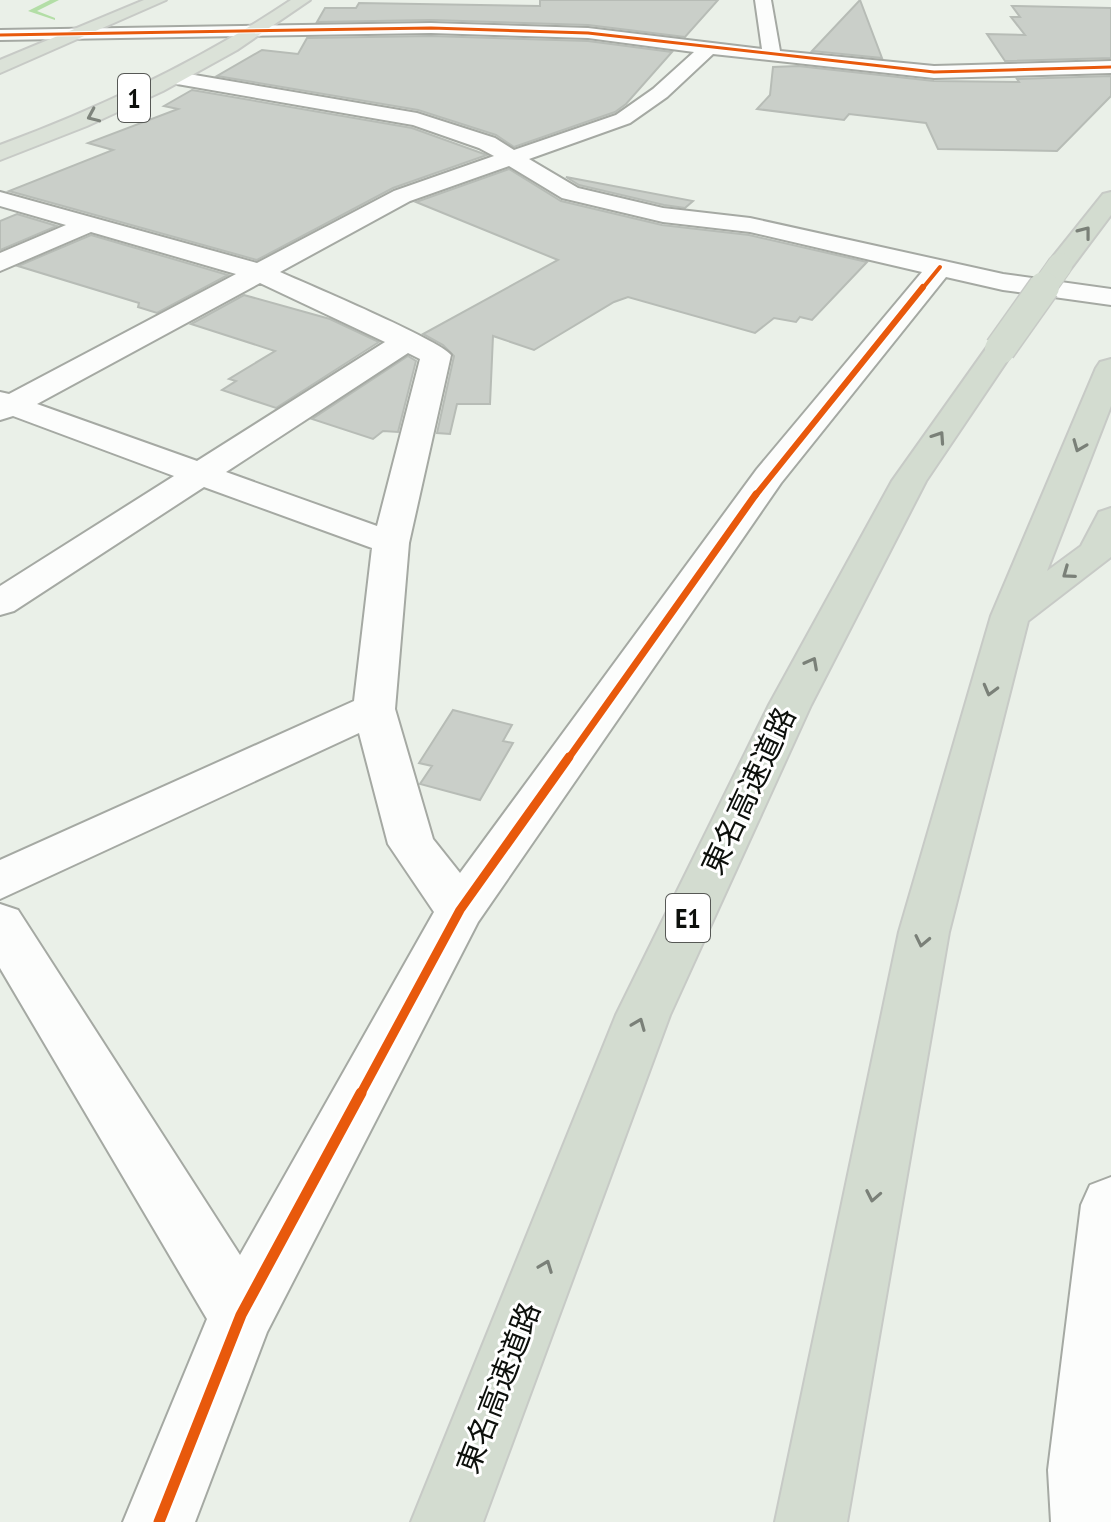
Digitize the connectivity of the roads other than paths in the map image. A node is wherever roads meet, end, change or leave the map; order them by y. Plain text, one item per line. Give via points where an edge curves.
1 (158, 0) edge
2 (302, 0) edge
3 (763, 0) edge
4 (262, 29) junction
5 (81, 32) junction
6 (0, 35) edge
7 (709, 48) junction
8 (772, 56) junction
9 (0, 67) edge
10 (1111, 67) edge
11 (177, 78) junction
12 (0, 153) edge
13 (512, 160) junction
14 (0, 199) edge
15 (1111, 199) edge
16 (89, 224) junction
17 (0, 263) edge
18 (940, 267) junction
19 (259, 272) junction
20 (1111, 297) edge
21 (408, 340) junction
22 (1110, 371) edge
23 (4, 406) edge
24 (198, 475) junction
25 (1111, 519) edge
26 (391, 543) junction
27 (0, 603) edge
28 (1010, 616) junction
29 (374, 709) junction
30 (0, 881) edge
31 (460, 910) junction
32 (0, 924) edge
33 (1111, 1205) edge
34 (241, 1315) junction
35 (159, 1522) edge
36 (447, 1522) edge
37 (811, 1522) edge
38 (1087, 1522) edge

1 - 5 highway
2 - 4 highway, 1
3 - 8 street
4 - 5 street
4 - 7 street via 588,33
4 - 11 highway, 1
5 - 6 street
5 - 9 highway
7 - 8 street
7 - 13 street via 623,119
8 - 10 street via 934,72
11 -> 12 highway, 1
11 - 13 street via 417,119 487,143
13 - 18 street via 570,193
13 - 19 street via 402,196
14 - 16 street
36 -> 15 highway, 東名高速道路 / E1, bridge via 649,1000 790,705 909,481
16 - 17 street
16 - 19 street
18 - 20 street
18 - 31 street via 769,476
19 - 21 street
19 - 23 street
21 - 24 street
21 - 26 street via 436,355
22 -> 28 highway
23 - 24 street
24 - 26 street
24 - 27 street
25 -> 28 highway via 1096,552
26 - 29 street
28 -> 37 highway via 924,932
29 - 30 street
29 - 31 street via 411,844
31 - 34 street
32 - 34 street
33 - 38 street via 1083,1470
34 - 35 street

